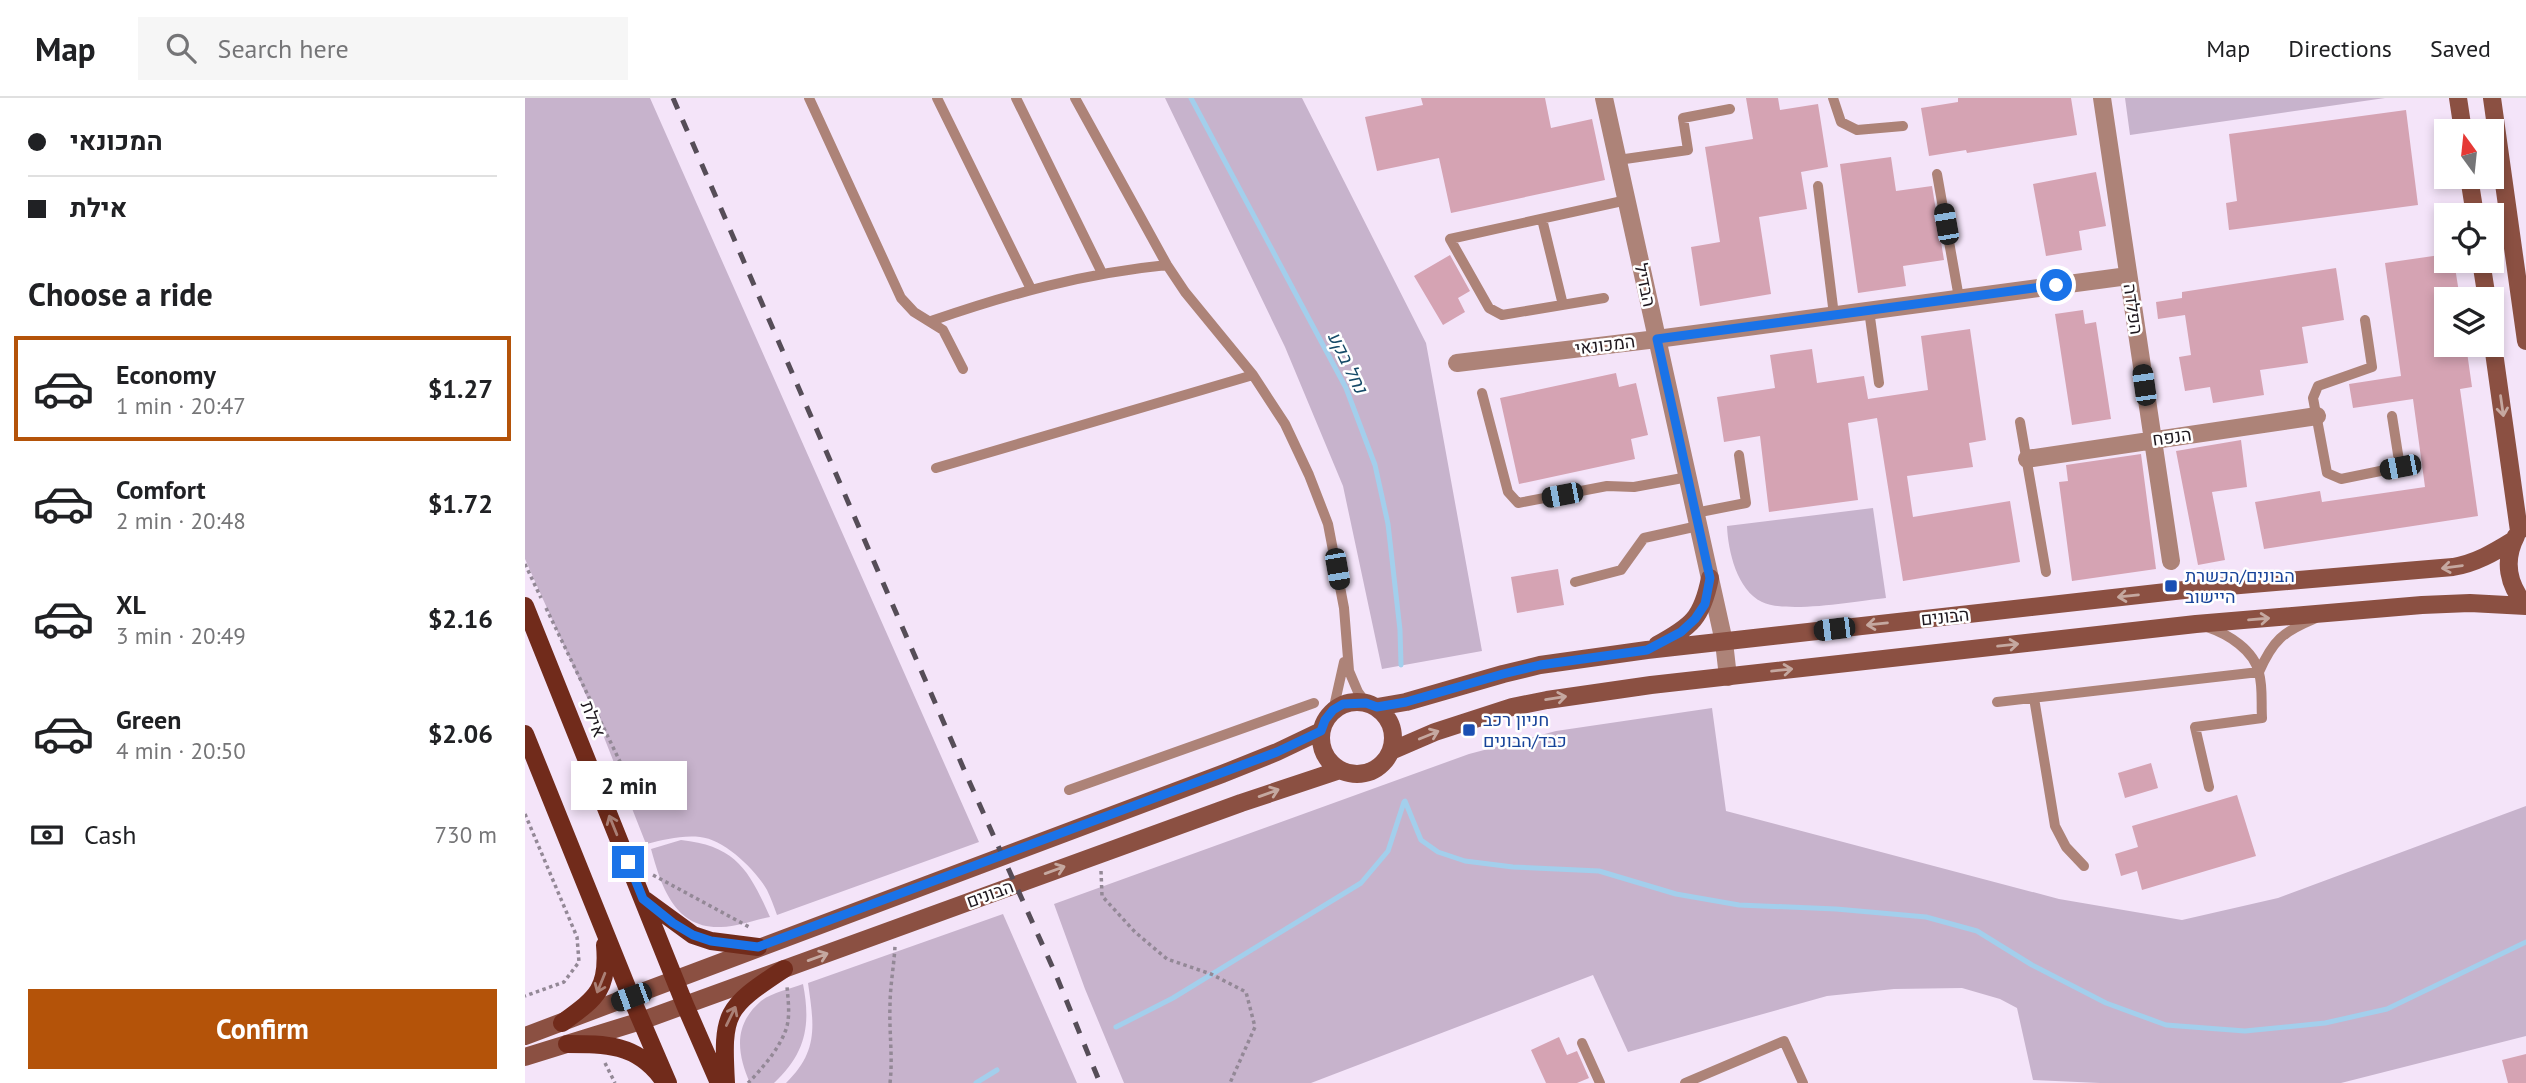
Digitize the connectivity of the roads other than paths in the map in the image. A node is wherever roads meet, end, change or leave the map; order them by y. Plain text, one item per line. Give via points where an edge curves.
1 (809, 98) edge
2 (937, 98) edge
3 (1016, 98) edge
4 (1075, 98) edge
5 (1604, 98) edge
6 (1833, 98) edge
7 (2102, 98) edge
8 (2458, 98) edge
9 (2492, 98) edge
10 (1730, 109) dead end
11 (2461, 119) edge
12 (1903, 126) dead end
13 (1618, 160) junction
14 (1937, 174) dead end
15 (1818, 186) dead end
16 (1627, 200) junction
17 (1542, 219) junction
18 (1167, 265) junction
19 (1102, 273) junction
20 (2128, 276) junction
21 (1031, 289) junction
22 (1604, 298) dead end
23 (1959, 298) junction
24 (1563, 305) junction
25 (1869, 310) junction
26 (1834, 315) junction
27 (2365, 320) dead end
28 (931, 321) junction
29 (1657, 339) junction
30 (2526, 341) edge
31 (2495, 357) edge
32 (1457, 363) dead end
33 (963, 369) dead end
34 (1254, 374) junction
35 (1879, 383) dead end
36 (1482, 393) dead end
37 (2316, 416) junction
38 (2392, 416) dead end
39 (2020, 422) dead end
40 (2153, 440) junction
41 (1739, 455) dead end
42 (2027, 459) junction
43 (936, 468) dead end
44 (1688, 477) junction
45 (1697, 519) junction
46 (2519, 531) edge
47 (2171, 561) dead end
48 (2046, 572) dead end
49 (1710, 578) junction
50 (1575, 582) dead end
51 (525, 606) edge
52 (2526, 606) edge
53 (2329, 613) junction
54 (2196, 624) junction
55 (1724, 642) junction
56 (1346, 648) junction
57 (1647, 650) junction
58 (2259, 671) junction
59 (1728, 677) junction
60 (2034, 698) junction
61 (1997, 702) dead end
62 (1314, 703) dead end
63 (1371, 705) junction
64 (1333, 710) junction
65 (1321, 731) junction
66 (525, 734) edge
67 (1391, 751) junction
68 (1340, 770) junction
69 (2209, 787) dead end
70 (1069, 790) dead end
71 (2084, 866) dead end
72 (643, 899) junction
73 (603, 928) junction
74 (766, 944) junction
75 (784, 969) junction
76 (675, 979) junction
77 (631, 997) junction
78 (685, 1005) junction
79 (642, 1021) junction
80 (562, 1023) junction
81 (525, 1036) edge
82 (1582, 1043) dead end
83 (567, 1044) junction
84 (525, 1057) edge
85 (667, 1083) edge
86 (719, 1083) edge
87 (726, 1083) edge
88 (1599, 1083) edge
89 (1685, 1083) edge
90 (1803, 1083) edge

1 - 28 lane via 901,298
2 - 21 lane
3 - 19 lane
4 - 18 lane
5 - 13 street, הבדיל
6 - 12 lane via 1840,122 1857,130
7 - 20 street, הפלדה
8 - 11 street
9 - 30 street
10 - 13 lane via 1683,118 1688,150
13 - 16 street, הבדיל
14 - 23 lane
15 - 26 lane
16 - 17 lane
16 - 29 street, הבדיל
17 - 24 lane
17 - 24 lane via 1450,239 1489,308 1502,315
18 - 19 lane
18 - 34 lane
19 - 21 lane
20 - 23 street, המכונאי
20 - 40 street, הפלדה
21 - 28 lane
22 - 24 lane
23 - 25 street, המכונאי
25 - 26 street, המכונאי
25 - 35 lane
26 - 29 street, המכונאי
27 - 37 lane via 2372,367 2318,386 2313,398
28 - 33 lane via 946,335
29 - 32 street, המכונאי
29 - 44 street, הבדיל
31 -> 46 street
34 - 43 lane
34 - 56 lane via 1285,424 1328,524 1344,608
36 - 44 lane via 1508,492 1518,503
37 - 38 lane via 2327,473 2341,479 2400,467
37 - 40 street, הנפח
39 - 42 lane
40 - 42 street, הנפח
40 - 47 street, הפלדה
41 - 45 lane via 1746,503
42 - 48 lane
44 - 45 street, הבדיל
45 - 49 street, הבדיל
45 - 50 lane via 1644,538 1621,570
46 - 52 street via 2509,554 2509,575
46 -> 55 street, הבונים via 2488,556 2453,568 2193,589
49 - 55 street, הבדיל
49 - 57 street via 1705,604 1695,619
72 -> 51 main road, אילת
52 - 53 street, הבונים via 2470,603
54 -> 53 street, הבונים
53 - 58 lane via 2283,634 2269,648
54 - 58 lane via 2233,639 2249,652
59 -> 54 street, הבונים
55 - 57 street, הבונים
55 - 59 street, הבדיל
56 - 63 lane via 1352,681
56 - 64 lane
57 - 63 street, הבונים via 1540,665 1406,702
58 - 60 lane
58 - 69 lane via 2262,718 2195,727
67 -> 59 street, הבונים via 1467,721 1547,700
60 - 61 lane
60 - 71 lane via 2055,826
62 - 70 lane
63 - 64 street via 1343,704
63 - 67 street via 1391,726
64 - 65 street
65 - 68 street via 1324,754
65 - 74 street, הבונים via 1222,774
66 - 73 main road
67 - 68 street via 1385,761 1364,774
75 -> 68 street, הבונים
72 - 74 main road via 693,935 711,941
72 - 76 main road, אילת
73 - 77 main road
73 -> 80 main road via 607,966 601,990
74 - 76 street, הבונים
75 - 78 street, הבונים
87 -> 75 main road via 725,1036 733,1009 745,995
76 - 77 street, הבונים
76 - 78 main road, אילת
77 - 79 main road
77 - 80 street, הבונים
78 - 79 street, הבונים
78 - 86 main road, אילת
79 - 83 street, הבונים
79 - 85 main road
80 - 81 street, הבונים
82 - 88 lane
83 - 84 street, הבונים
83 - 85 main road via 606,1044 629,1050 652,1064
89 - 90 lane via 1784,1041

